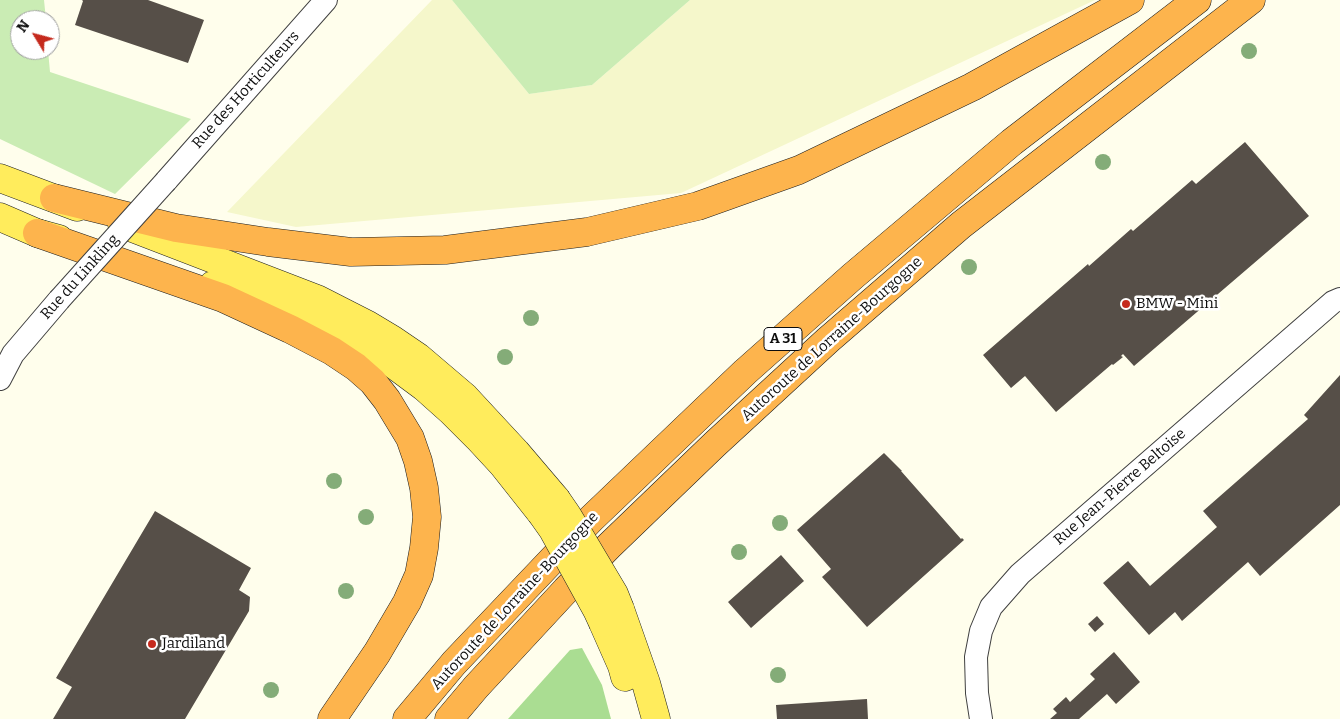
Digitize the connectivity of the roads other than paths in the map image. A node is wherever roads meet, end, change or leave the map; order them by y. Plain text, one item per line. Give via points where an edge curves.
1 (326, 0) edge
2 (1130, 0) edge
3 (1197, 0) edge
4 (1251, 0) edge
5 (0, 178) edge
6 (166, 181) joint
7 (54, 198) junction
8 (0, 217) edge
9 (37, 232) junction
10 (1340, 299) edge
11 (0, 379) edge
12 (548, 506) junction
13 (611, 616) junction
14 (332, 719) edge
15 (407, 719) edge
16 (449, 719) edge
17 (637, 719) edge
18 (656, 719) edge
19 (981, 719) edge

1 - 6 street, Rue des Horticulteurs
2 - 7 highway via 972,87 799,170 698,206 587,232 445,250 352,252 176,228
3 - 15 highway, Autoroute de Lorraine-Bourgogne / A 31 via 1012,142 745,372 584,526 454,663
4 - 16 highway, Autoroute de Lorraine-Bourgogne / A 31 via 961,225 821,346 608,547
5 - 7 main road
6 - 11 street, Rue du Linkling, bridge via 13,354
7 - 12 main road via 317,299 368,325 418,357 464,397 516,452
8 - 9 main road
9 - 12 main road via 266,300 314,319 362,344 424,387
9 - 14 highway via 223,298 290,329 356,367 387,400 410,438 418,461 427,517 424,548 419,575 407,602
10 - 19 street, Rue Jean-Pierre Beltoise via 1020,574 991,608 980,631 976,657
12 - 13 main road, bridge via 553,530 597,610
13 - 17 main road
13 - 18 main road via 646,683

